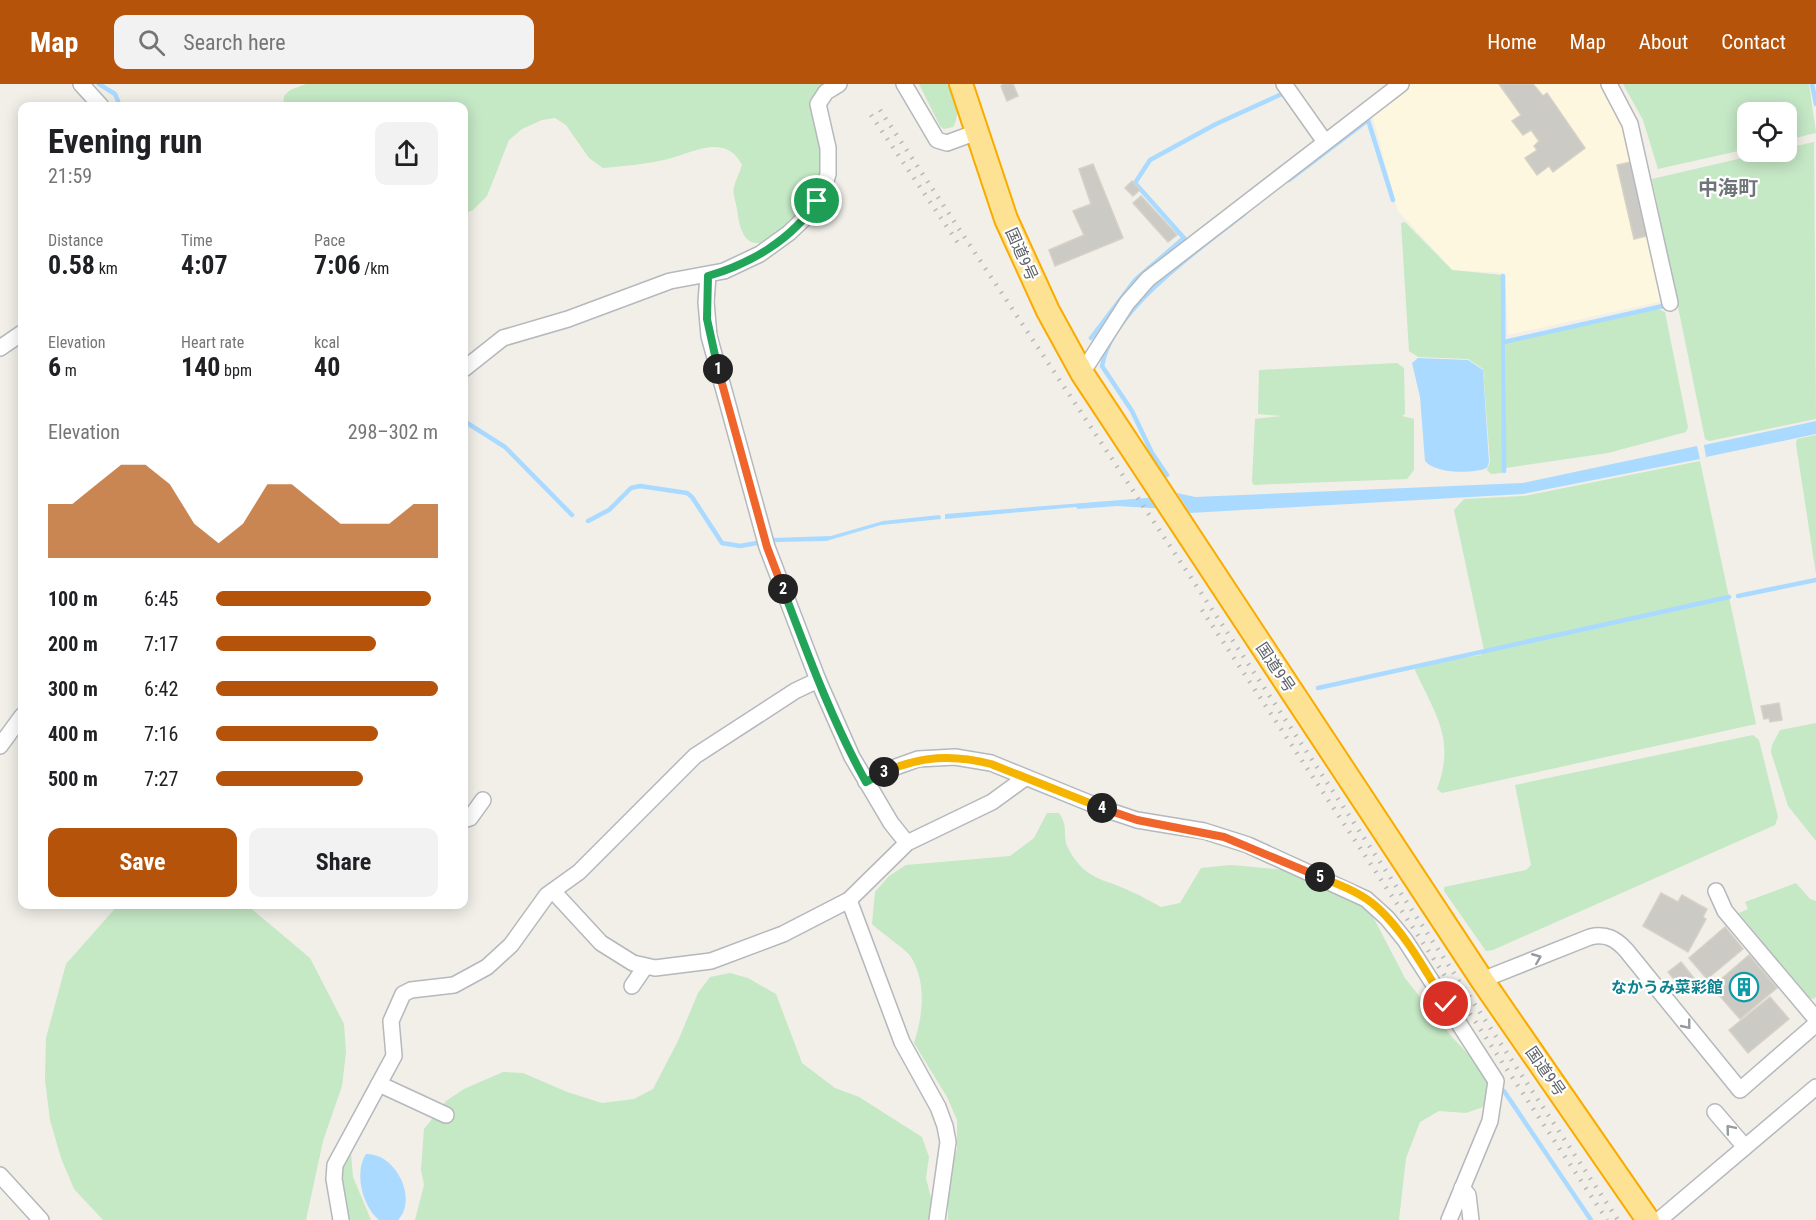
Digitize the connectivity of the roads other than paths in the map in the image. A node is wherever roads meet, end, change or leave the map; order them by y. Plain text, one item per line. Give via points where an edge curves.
1 (81, 84) edge
2 (839, 84) edge
3 (904, 84) edge
4 (961, 84) edge
5 (1284, 84) edge
6 (1401, 84) edge
7 (1609, 84) edge
8 (97, 102) edge
9 (977, 132) junction
10 (1325, 142) junction
11 (708, 276) junction
12 (1670, 303) dead end
13 (18, 336) edge
14 (0, 348) edge
15 (468, 366) edge
16 (1082, 373) junction
17 (818, 680) junction
18 (18, 721) edge
19 (0, 746) edge
20 (1025, 778) junction
21 (866, 782) junction
22 (483, 800) dead end
23 (468, 819) edge
24 (907, 843) junction
25 (553, 891) junction
26 (1716, 891) dead end
27 (849, 900) junction
28 (645, 967) junction
29 (1482, 980) junction
30 (632, 986) dead end
31 (1815, 1016) edge
32 (379, 1084) junction
33 (1816, 1087) edge
34 (1715, 1112) dead end
35 (446, 1115) dead end
36 (1745, 1147) junction
37 (0, 1175) edge
38 (1462, 1188) junction
39 (40, 1220) edge
40 (340, 1220) edge
41 (937, 1220) edge
42 (1449, 1220) edge
43 (1472, 1220) edge
44 (1648, 1220) edge
45 (1659, 1220) edge

1 - 8 street
2 - 11 street via 826,92 818,104 830,160 824,188 808,214 760,254
3 - 9 street via 937,140 947,143
4 - 9 highway, 国道9号
5 - 10 street
6 - 10 street
7 - 12 street via 1630,124
9 - 16 highway, 国道9号 via 1005,219
10 - 16 street via 1148,279 1127,303
11 - 15 street via 670,281 568,319 503,338
11 - 17 street via 709,336 767,547
13 - 14 street
16 - 29 highway, 国道9号
17 - 21 street
17 - 25 street via 703,749 620,827 579,872
18 - 19 street
20 - 21 street via 991,764 937,757 901,765
20 - 24 street via 992,802
20 - 38 street via 1137,820 1204,831 1240,842 1354,892 1378,908 1405,940 1496,1081 1490,1121
21 - 24 street
22 - 23 street
24 - 27 street
25 - 28 street via 601,943 620,957
25 - 32 street via 511,945 486,967 454,985 403,994 391,1022 394,1056
26 - 31 street via 1725,911
27 - 28 street via 730,956 690,965
27 - 41 street via 902,1042 939,1107 945,1126 948,1142
28 - 30 street
29 -> 31 street via 1590,937 1613,938 1740,1090
29 - 44 highway, 国道9号
32 - 35 street
32 - 40 street via 335,1165
33 - 36 street
36 -> 34 street
36 - 45 street
37 - 39 street
38 - 42 street
38 - 43 street via 1468,1195

